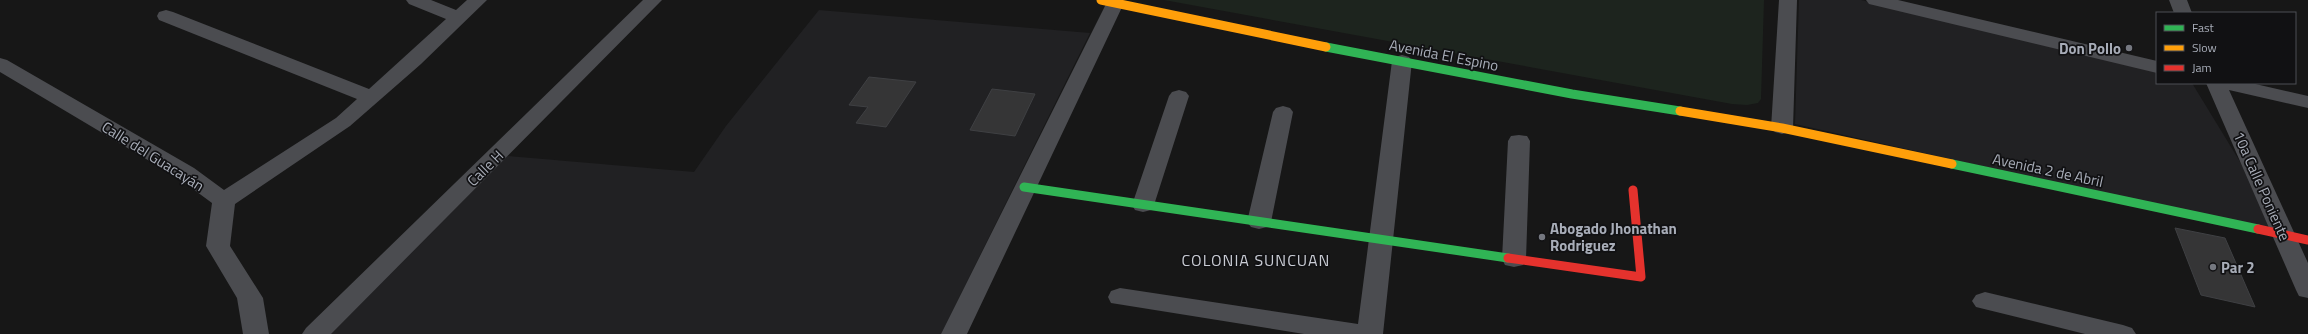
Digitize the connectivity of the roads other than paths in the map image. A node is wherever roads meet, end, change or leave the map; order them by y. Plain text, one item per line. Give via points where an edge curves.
1 (415, 0) edge
2 (478, 0) edge
3 (653, 0) edge
4 (1788, 0) edge
5 (1875, 0) edge
6 (2178, 0) edge
7 (1108, 1) edge
8 (2183, 12) edge
9 (166, 16) dead end
10 (459, 18) junction
11 (1402, 61) junction
12 (0, 64) edge
13 (2156, 67) edge
14 (2216, 84) edge
15 (2229, 84) edge
16 (1179, 96) dead end
17 (371, 97) junction
18 (2308, 102) edge
19 (1283, 112) dead end
20 (1782, 128) junction
21 (1519, 141) dead end
22 (1024, 187) junction
23 (1633, 190) dead end
24 (224, 201) junction
25 (1143, 205) junction
26 (1259, 222) junction
27 (2284, 234) junction
28 (1381, 240) junction
29 (2308, 240) edge
30 (1514, 260) junction
31 (2308, 290) edge
32 (1120, 298) dead end
33 (1985, 301) dead end
34 (256, 334) edge
35 (315, 334) edge
36 (954, 334) edge
37 (1364, 334) edge
38 (1370, 334) edge
39 (2123, 334) edge

1 - 10 street
2 - 10 street
3 - 35 street, Calle H
4 - 20 street
5 - 13 street
6 - 8 street
7 - 11 street, Avenida El Espino via 1224,27
7 - 22 street
9 - 17 street
10 - 17 street
11 - 20 street, Avenida El Espino via 1572,94
11 - 28 street
12 - 24 street, Calle del Guacayán via 186,173
14 - 27 street, 10a Calle Poniente
15 - 18 street
16 - 25 street
17 - 24 street via 343,122
19 - 26 street
20 - 27 street, Avenida 2 de Abril
21 - 30 street
22 - 25 street
22 - 36 street
23 - 30 street via 1641,277
24 - 34 street via 218,246 250,298
25 - 26 street
26 - 28 street
27 - 29 street, Avenida 2 de Abril
27 - 31 street, 10a Calle Poniente
28 - 30 street
28 - 38 street
32 - 37 street
33 - 39 street

